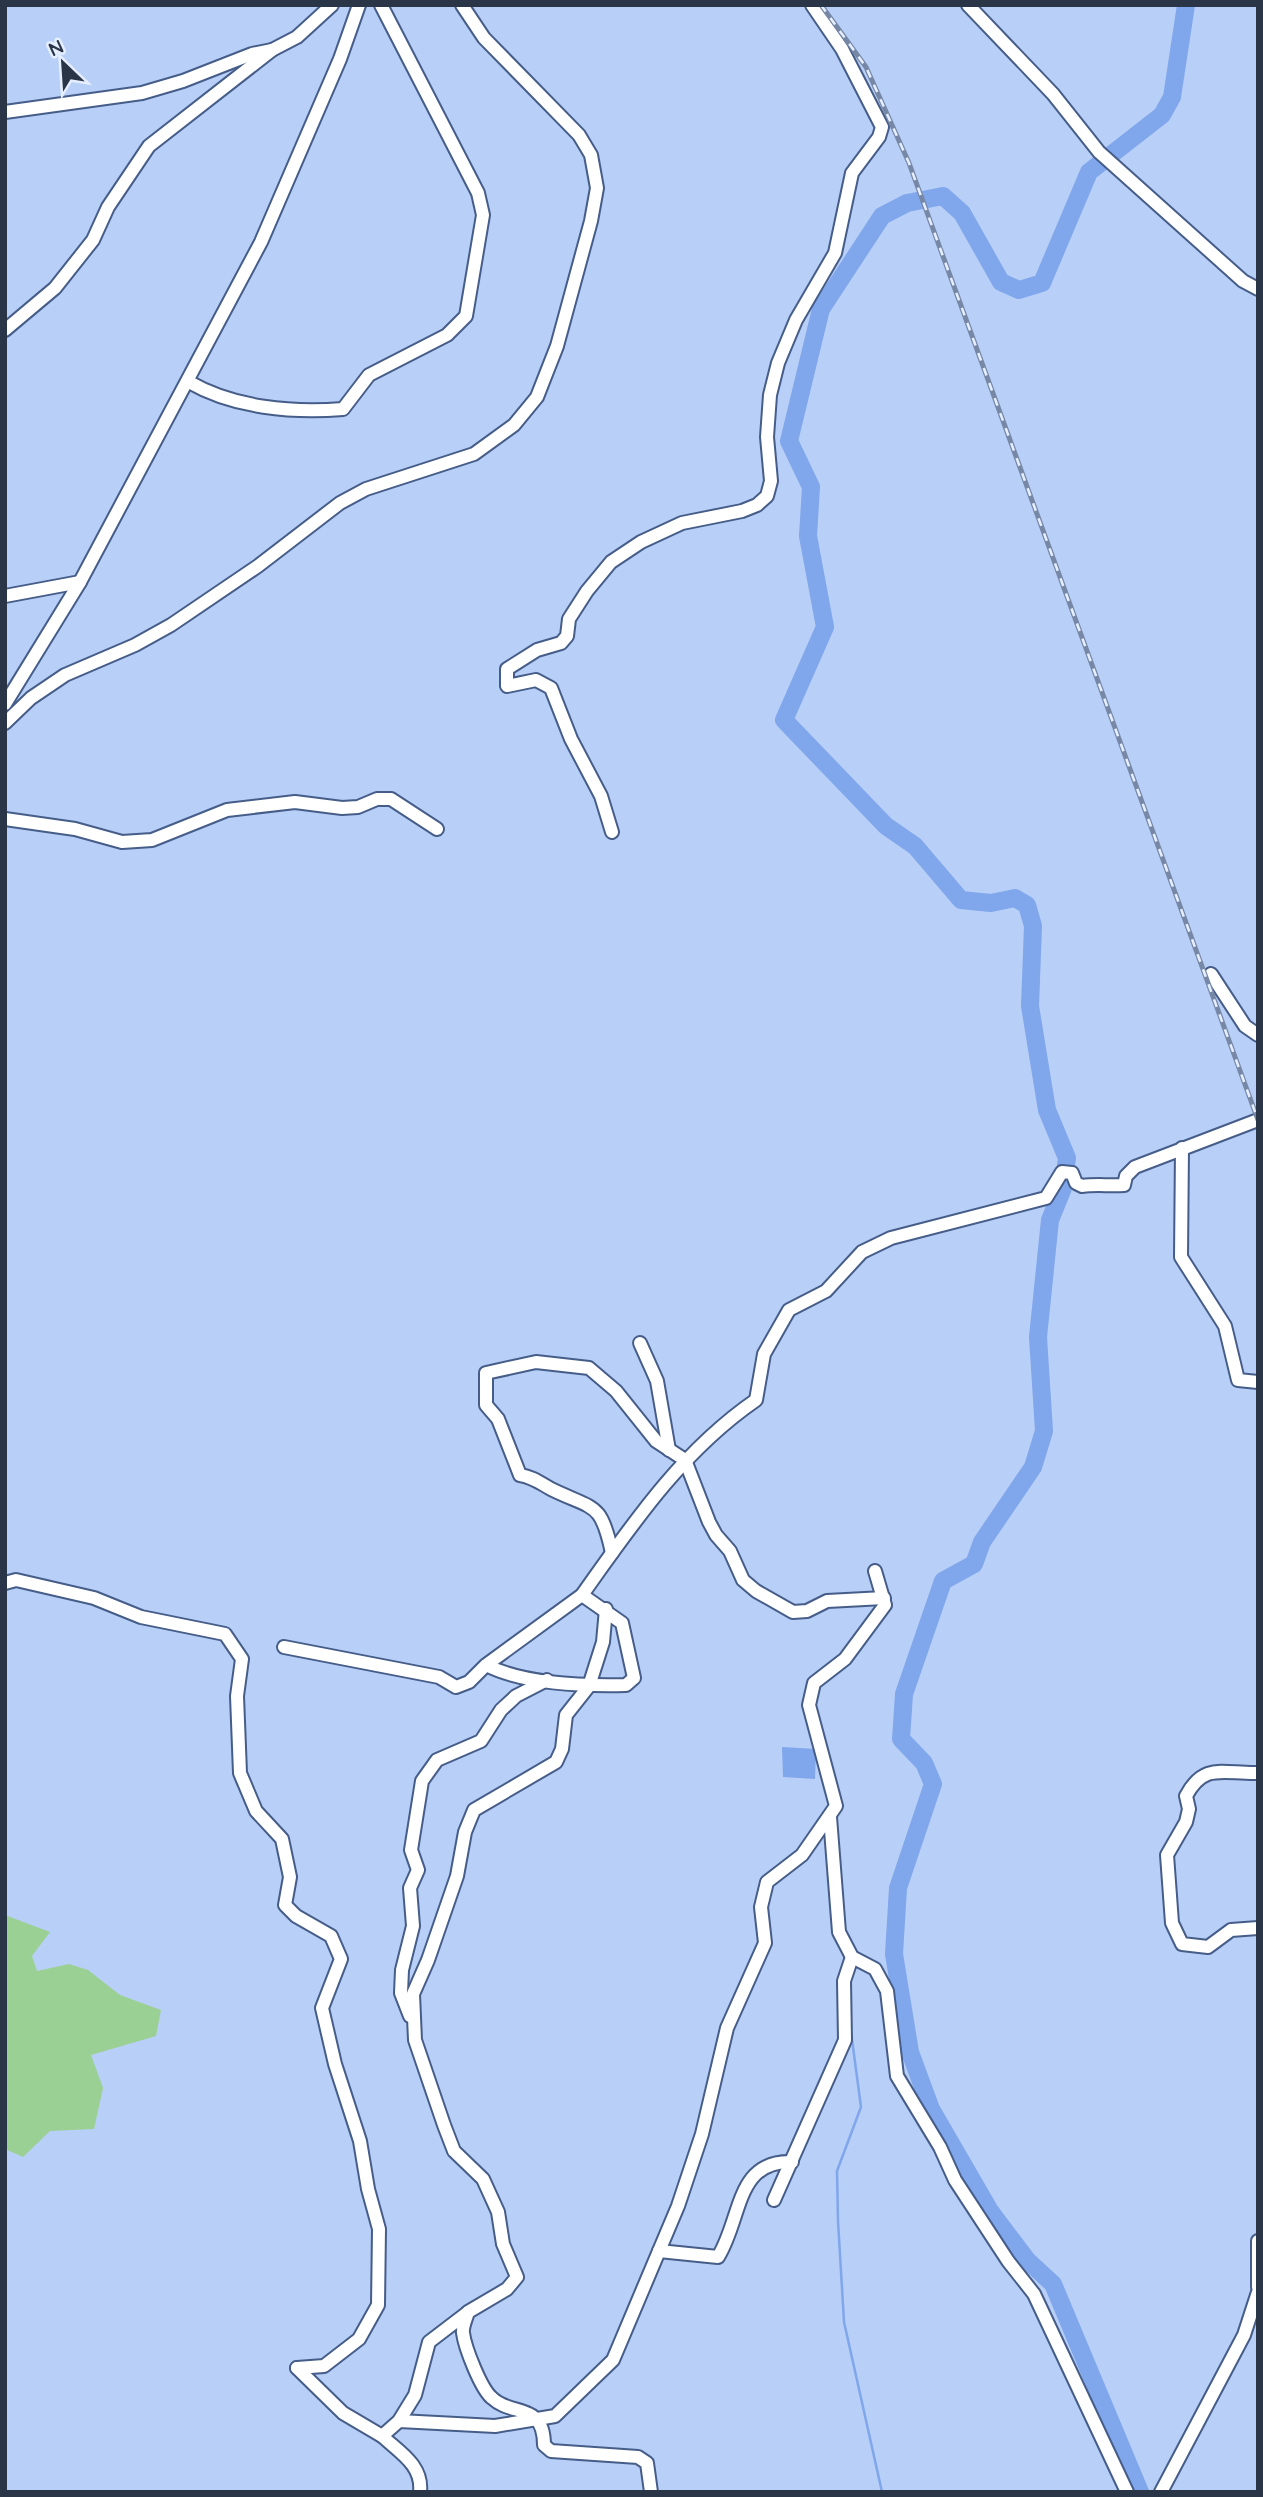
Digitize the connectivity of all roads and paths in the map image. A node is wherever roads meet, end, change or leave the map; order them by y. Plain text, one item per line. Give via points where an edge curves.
1 (332, 5) edge
2 (359, 5) edge
3 (381, 5) edge
4 (462, 5) edge
5 (811, 5) edge
6 (968, 5) edge
7 (272, 50) junction
8 (5, 112) edge
9 (1258, 289) edge
10 (5, 330) edge
11 (189, 382) junction
12 (80, 582) junction
13 (5, 596) edge
14 (5, 704) edge
15 (5, 723) edge
16 (5, 819) edge
17 (437, 829) dead end
18 (612, 832) dead end
19 (1211, 974) dead end
20 (1258, 1035) edge
21 (1258, 1119) edge
22 (1182, 1148) junction
23 (640, 1343) dead end
24 (1258, 1382) edge
25 (669, 1450) junction
26 (685, 1460) junction
27 (612, 1553) junction
28 (875, 1571) dead end
29 (5, 1583) edge
30 (582, 1595) junction
31 (884, 1598) junction
32 (606, 1609) junction
33 (284, 1647) dead end
34 (486, 1665) junction
35 (547, 1680) junction
36 (589, 1686) junction
37 (1258, 1773) edge
38 (830, 1817) junction
39 (1258, 1928) edge
40 (852, 1957) junction
41 (412, 2020) junction
42 (792, 2162) junction
43 (774, 2200) dead end
44 (1258, 2241) edge
45 (659, 2251) junction
46 (1258, 2290) edge
47 (468, 2312) junction
48 (537, 2419) junction
49 (399, 2421) junction
50 (382, 2436) junction
51 (420, 2492) edge
52 (651, 2492) edge
53 (1128, 2492) edge
54 (1161, 2492) edge

1 - 7 street via 297,37
2 - 11 street via 261,242
3 - 11 street via 478,193 483,215 466,316 447,335 369,375 343,410 306,412 241,402 211,395
4 - 15 street via 484,38 579,135 591,155 597,188 591,221 549,372 537,397 514,425 474,454 366,489 340,503 162,631 65,675
5 - 18 street via 842,49 882,127 852,173 835,253 796,320 778,363 768,423 771,481 767,496 742,511 682,523 641,542 611,562 587,591 569,619 561,643 537,650 507,669 507,686 536,680 551,688 601,796
6 - 9 street via 1054,94 1099,152 1243,281
7 - 8 street via 142,93
7 - 10 street via 149,146 108,206 93,240 55,288
11 - 12 street
12 - 13 street
12 - 14 street
16 - 17 street via 75,829 122,842 152,840 227,810 295,803 358,807 391,799
19 - 20 street via 1245,1026
21 - 22 street
22 - 24 street via 1181,1257 1225,1325 1238,1380
22 - 26 street via 1135,1167 1124,1185 1082,1186 1066,1172 1046,1198 891,1238 862,1252 826,1291 789,1310 764,1354 756,1400 725,1421
23 - 25 street via 657,1381
25 - 26 street
25 - 27 street via 589,1368 536,1362 486,1373 486,1405 498,1419 520,1475 593,1506
26 - 27 street
26 - 31 street via 716,1535 730,1551 743,1580 756,1591 800,1613 827,1601
27 - 30 street
28 - 31 street
29 - 50 street via 16,1580 81,1595 141,1617 225,1634 242,1659 237,1696 240,1773 256,1811 282,1839 290,1877 285,1905 331,1937 341,1959 322,2008 360,2141 379,2229 378,2305 359,2339 324,2366 297,2368 343,2413
30 - 32 street
30 - 34 street
31 - 38 street via 885,1605 872,1625 809,1693 836,1806
32 - 36 street via 603,1642
32 - 36 street via 622,1623 634,1678 626,1685
33 - 34 street via 439,1677 456,1687 469,1682
34 - 35 street via 501,1673
35 - 36 street
35 - 41 street via 516,1696 481,1741 437,1760 422,1781 411,1850 418,1870 411,1888 413,1926 401,1993
36 - 41 street via 566,1714 556,1762 474,1810 453,1887 413,1994
37 - 39 street via 1204,1773 1195,1781 1186,1796 1186,1822 1167,1854 1172,1923 1182,1944 1208,1947 1231,1930
38 - 40 street via 839,1931
38 - 45 street via 802,1854 767,1882 761,1907 765,1943 727,2028 702,2134
40 - 42 street via 844,1981 845,2040
40 - 53 street via 875,1969 887,1991 897,2076 955,2180 1034,2294
41 - 47 street via 454,2151 483,2179 517,2277 507,2289
42 - 43 street
42 - 45 street via 774,2161 761,2167 745,2190 718,2257
44 - 46 street
45 - 48 street via 613,2360 555,2416
46 - 54 street via 1244,2335
47 - 48 street via 462,2331 492,2399
47 - 49 street via 429,2342 415,2395
48 - 49 street via 495,2426
48 - 52 street via 544,2445 551,2451 638,2457 647,2463
49 - 50 street
50 - 51 street via 416,2467

